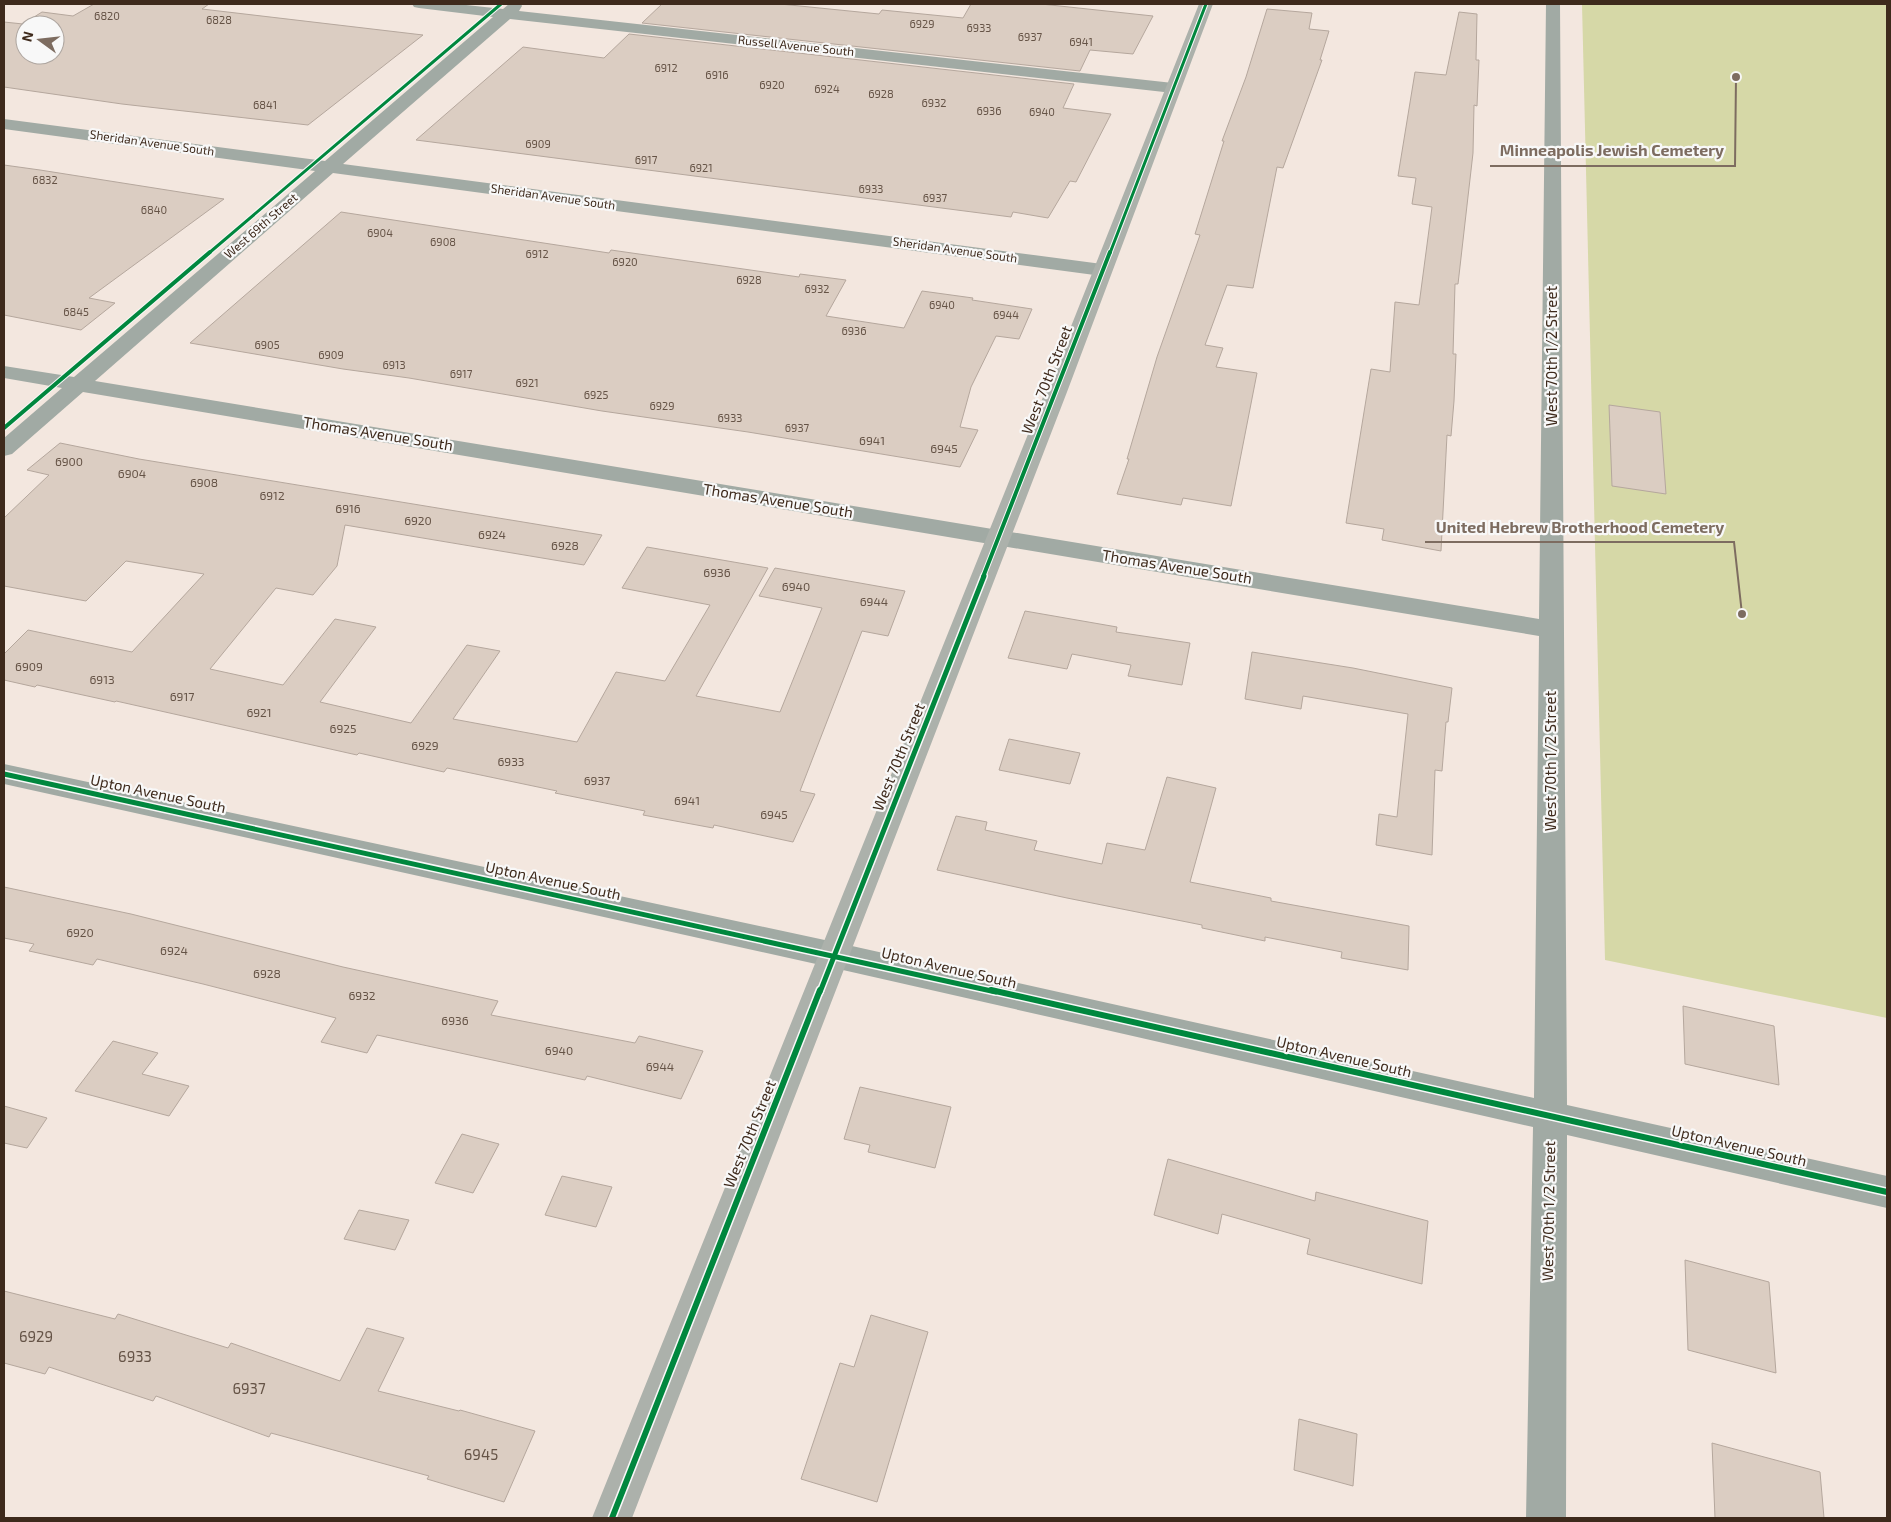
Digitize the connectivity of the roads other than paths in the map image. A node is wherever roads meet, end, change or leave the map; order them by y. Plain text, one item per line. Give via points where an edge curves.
1 (419, 4) edge
2 (1206, 4) edge
3 (1553, 4) edge
4 (513, 9) edge
5 (1173, 88) junction
6 (4, 124) edge
7 (330, 167) junction
8 (1102, 270) junction
9 (4, 372) edge
10 (79, 384) junction
11 (4, 449) edge
12 (999, 538) junction
13 (1551, 630) junction
14 (4, 774) edge
15 (834, 955) junction
16 (1550, 1116) junction
17 (1887, 1192) edge
18 (612, 1518) edge
19 (1546, 1518) edge

1 - 4 street, Russell Avenue South
2 - 5 street, West 70th Street
3 - 13 street, West 70th 1/2 Street
4 - 5 street, Russell Avenue South
4 - 7 street, West 69th Street
5 - 8 street, West 70th Street
6 - 7 street, Sheridan Avenue South
7 - 8 street, Sheridan Avenue South
7 - 10 street, West 69th Street
8 - 12 street, West 70th Street
9 - 10 street, Thomas Avenue South
10 - 11 street, West 69th Street
10 - 12 street, Thomas Avenue South
12 - 13 street, Thomas Avenue South
12 - 15 street, West 70th Street
13 - 16 street, West 70th 1/2 Street
14 - 15 street, Upton Avenue South
15 - 16 street, Upton Avenue South
15 - 18 street, West 70th Street
16 - 17 street, Upton Avenue South
16 - 19 street, West 70th 1/2 Street

